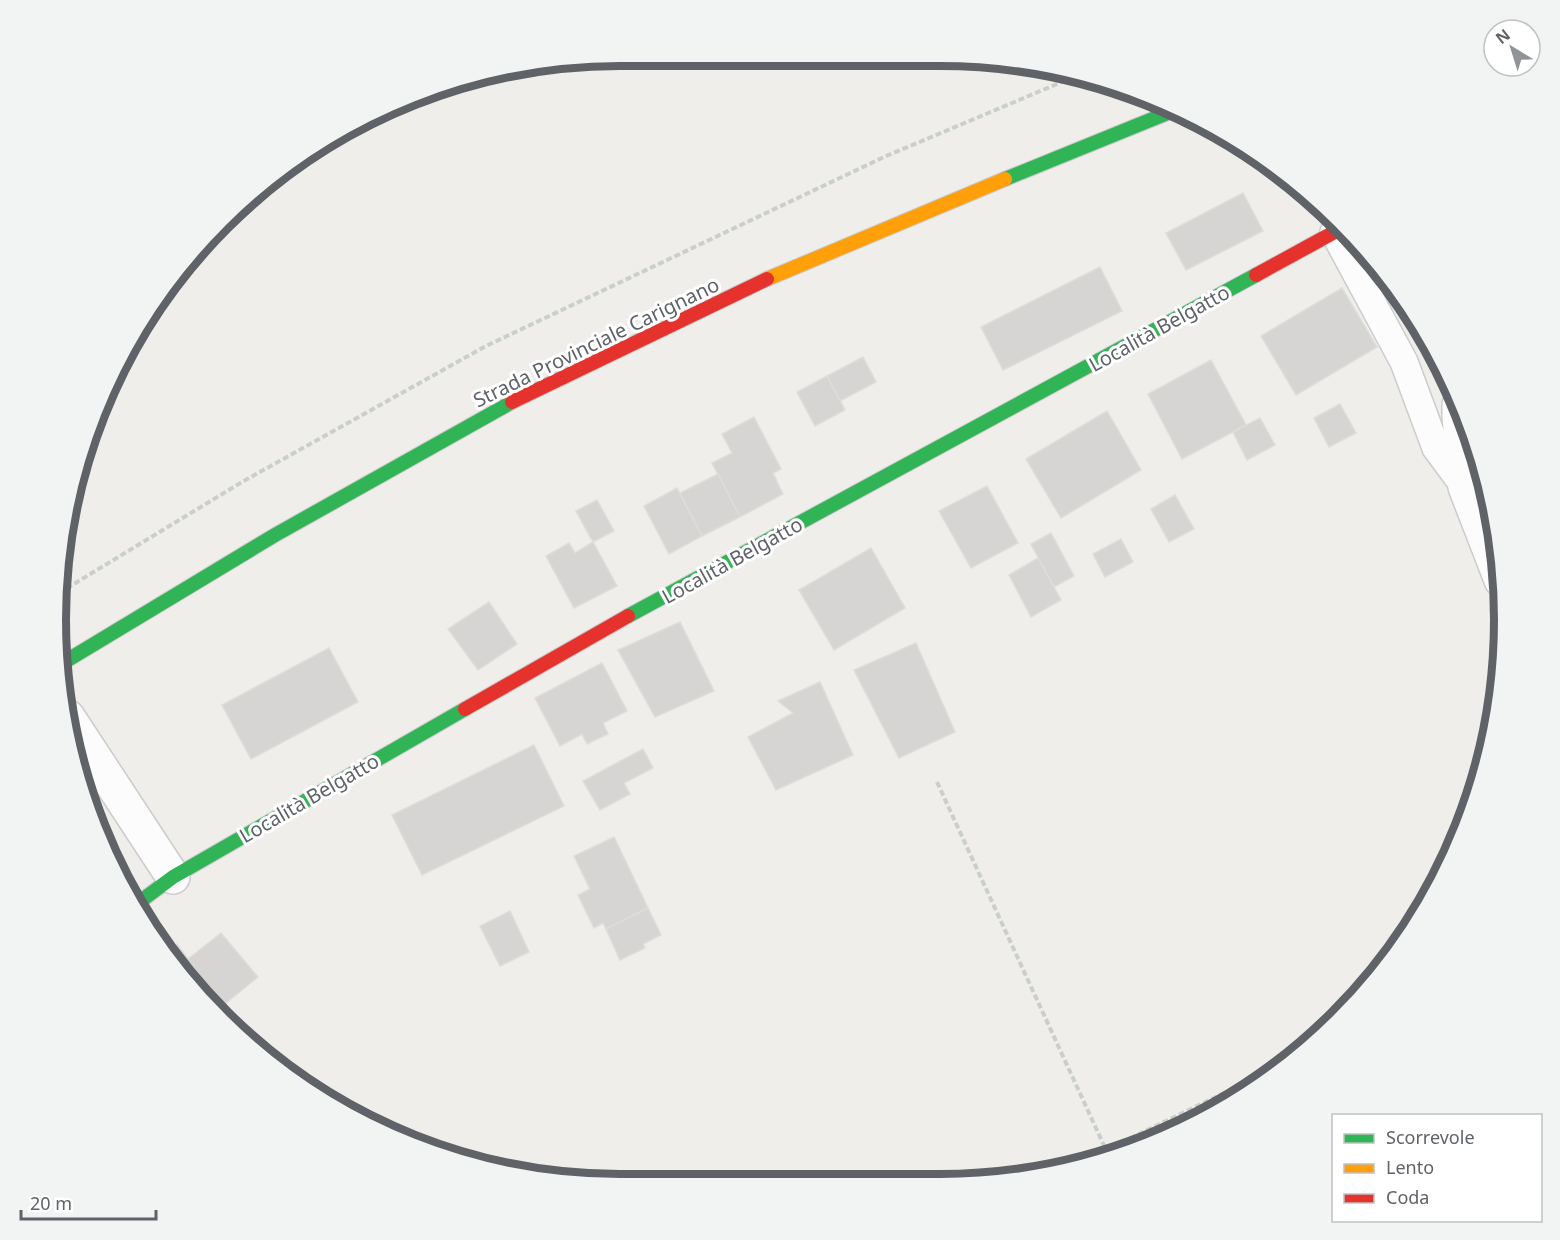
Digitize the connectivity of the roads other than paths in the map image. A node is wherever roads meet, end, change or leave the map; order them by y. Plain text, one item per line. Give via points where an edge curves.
1 (1165, 114) edge
2 (1336, 232) edge
3 (1340, 236) edge
4 (1460, 429) edge
5 (1465, 487) junction
6 (1489, 549) edge
7 (67, 660) edge
8 (78, 732) edge
9 (173, 877) junction
10 (142, 900) edge

1 - 7 street, Strada Provinciale Carignano via 779,273 516,400 275,535
2 - 9 street, Località Belgatto via 580,642
3 - 5 lane via 1404,362 1436,448
4 - 5 street
5 - 6 street
8 - 9 street
9 - 10 street, Località Belgatto

